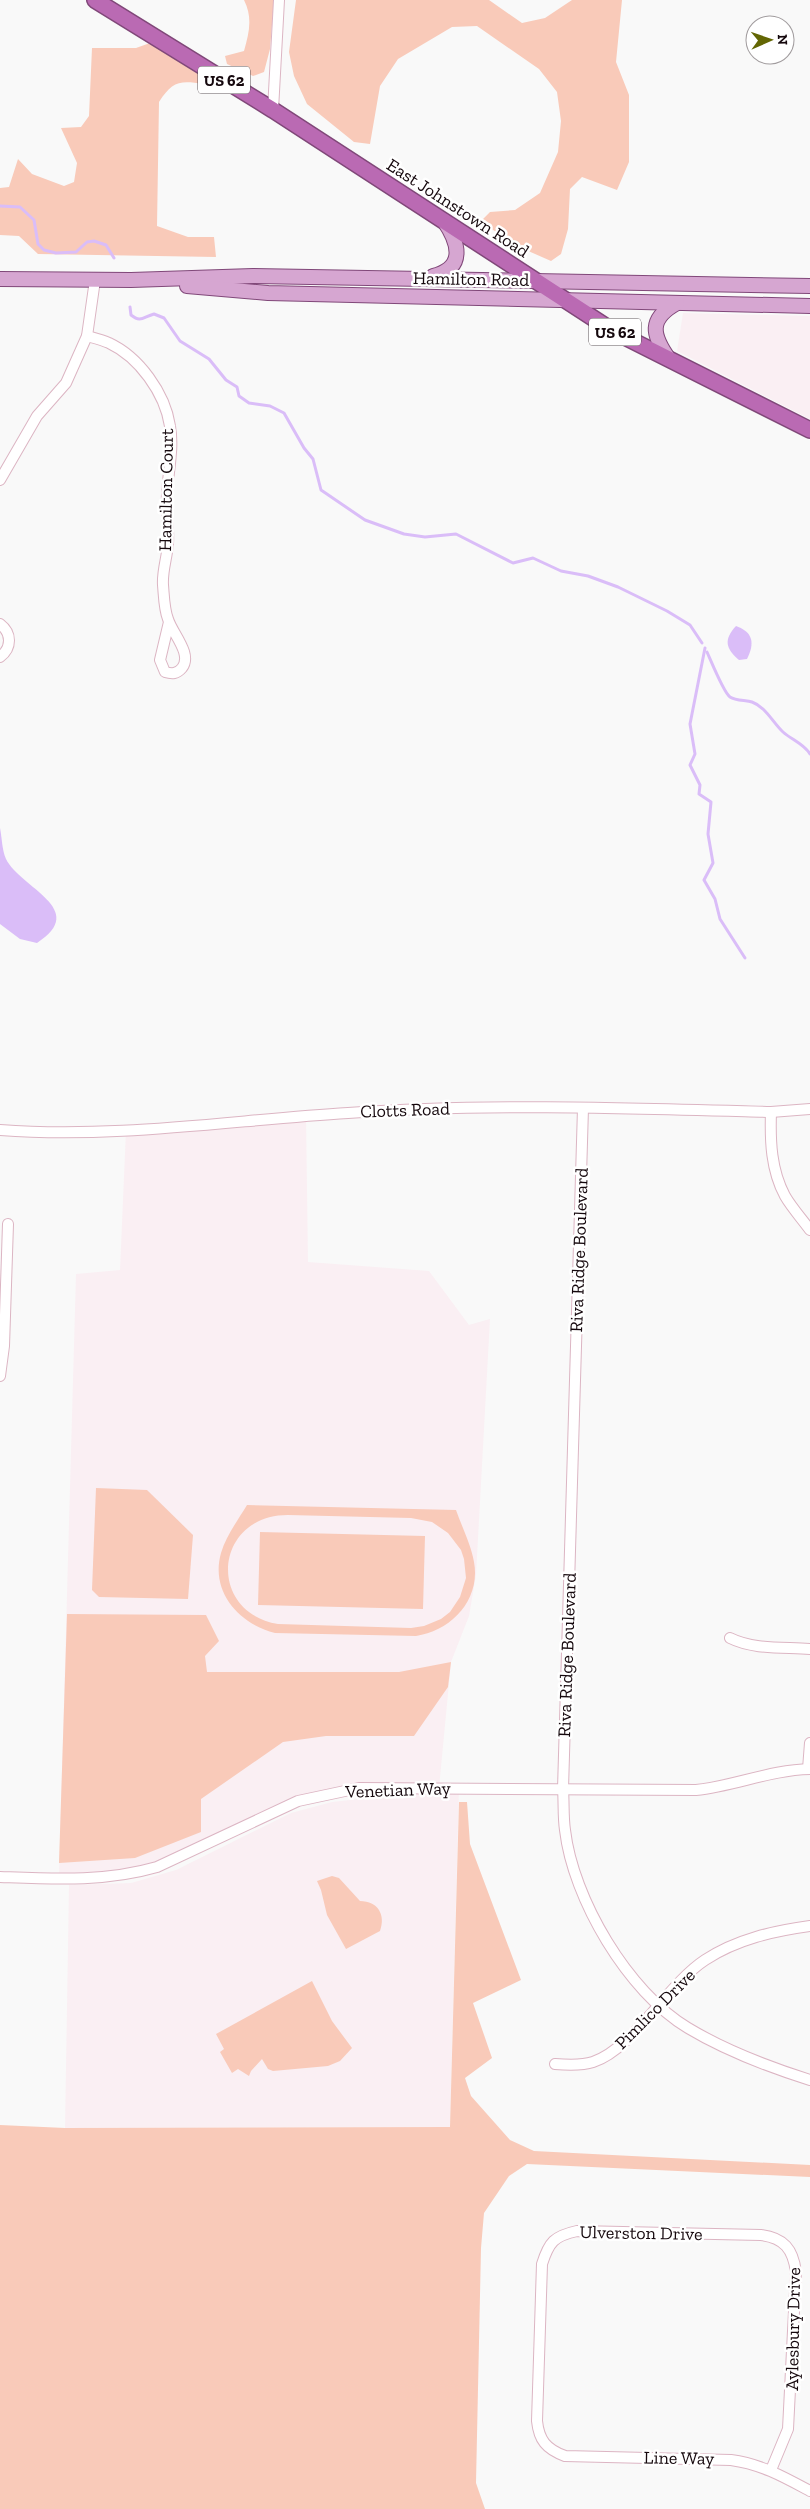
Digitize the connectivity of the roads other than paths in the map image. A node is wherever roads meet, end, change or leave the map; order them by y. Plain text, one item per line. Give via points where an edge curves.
1 (95, 0) edge
2 (279, 0) edge
3 (273, 110) junction
4 (443, 221) junction
5 (422, 278) junction
6 (0, 279) edge
7 (95, 280) junction
8 (131, 280) junction
9 (534, 280) junction
10 (810, 286) edge
11 (563, 300) junction
12 (678, 303) junction
13 (810, 306) edge
14 (87, 336) junction
15 (669, 359) junction
16 (810, 430) edge
17 (0, 480) edge
18 (169, 622) dead end
19 (0, 624) edge
20 (0, 657) edge
21 (583, 1108) junction
22 (810, 1109) edge
23 (771, 1112) junction
24 (0, 1130) edge
25 (8, 1224) dead end
26 (810, 1230) edge
27 (0, 1376) edge
28 (730, 1638) dead end
29 (810, 1649) edge
30 (810, 1743) edge
31 (809, 1769) edge
32 (563, 1789) junction
33 (0, 1877) edge
34 (810, 1926) edge
35 (659, 2004) junction
36 (555, 2064) dead end
37 (810, 2080) edge
38 (787, 2245) joint
39 (544, 2444) joint
40 (771, 2470) junction
41 (810, 2491) edge

1 - 3 highway, East Johnstown Road / US 62
2 - 3 street
3 - 4 highway, East Johnstown Road / US 62
4 - 5 main road via 452,234 457,255 447,271
4 - 9 highway, East Johnstown Road / US 62
5 - 8 main road, Hamilton Road via 253,276
5 - 9 main road, Hamilton Road
6 - 7 main road, Hamilton Road
7 - 8 main road, Hamilton Road
7 - 14 street
8 - 11 main road, Hamilton Road via 268,293
9 - 10 main road, Hamilton Road
9 - 11 highway, East Johnstown Road / US 62
11 - 12 main road, Hamilton Road
11 - 15 highway, East Johnstown Road / US 62 via 613,331
12 - 13 main road, Hamilton Road
12 - 15 main road via 656,323 655,335
14 - 17 street via 66,383 37,416
14 - 18 street, Hamilton Court via 110,343 148,376 162,399 170,426 166,497 168,540 163,569
15 - 16 highway, East Johnstown Road / US 62
19 - 20 street via 6,630 9,642 8,649
21 - 23 street, Clotts Road
21 - 24 street, Clotts Road via 526,1106 358,1112 88,1133
21 - 32 street, Riva Ridge Boulevard
22 - 23 street, Clotts Road
23 - 26 street via 775,1168 785,1196
25 - 27 street
28 - 29 street via 756,1646
30 - 31 street
31 - 32 street, Venetian Way via 766,1774 716,1788 696,1790
32 - 33 street, Venetian Way via 359,1788 298,1802 157,1867 133,1874 88,1879
32 - 35 street, Riva Ridge Boulevard via 565,1832 581,1890 601,1934 627,1971
34 - 35 street, Pimlico Drive via 772,1931 705,1960
35 - 36 street, Pimlico Drive via 611,2052 593,2062 568,2066
35 - 37 street, Riva Ridge Boulevard via 687,2028 774,2069
38 - 39 street, Ulverston Drive via 775,2237 761,2235 577,2231 555,2238 546,2250 542,2264 537,2421 538,2434
38 - 40 street, Aylesbury Drive via 794,2258 796,2272 791,2405 788,2429
39 - 40 street, Line Way via 565,2456 731,2460
40 - 41 street, Line Way

